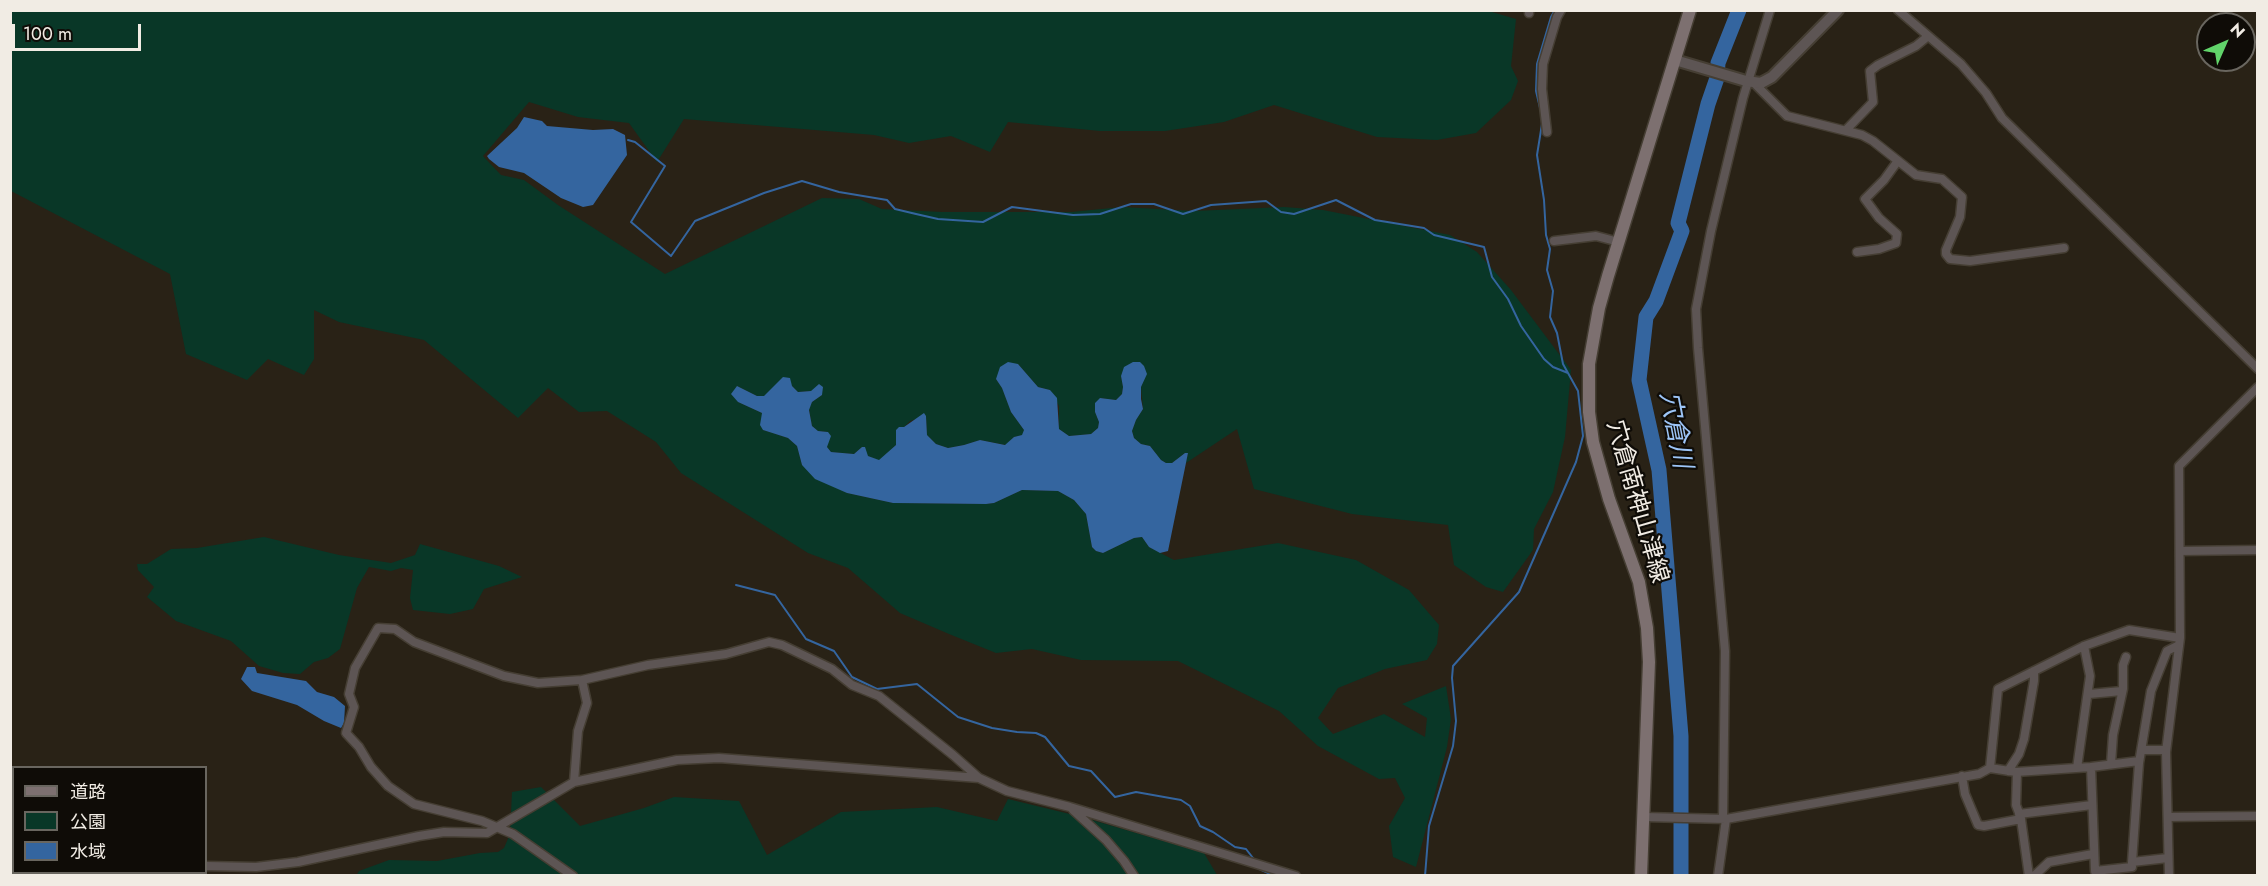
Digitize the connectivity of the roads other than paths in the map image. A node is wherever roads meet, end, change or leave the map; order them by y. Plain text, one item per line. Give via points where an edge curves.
1 (1561, 10) edge
2 (1690, 10) edge
3 (1770, 10) edge
4 (1838, 10) edge
5 (1898, 10) edge
6 (1927, 37) junction
7 (1679, 60) junction
8 (1749, 82) junction
9 (1846, 130) junction
10 (1546, 132) dead end
11 (1897, 162) junction
12 (1554, 241) dead end
13 (1619, 242) junction
14 (2064, 248) dead end
15 (1857, 252) dead end
16 (2258, 369) edge
17 (2258, 387) edge
18 (2258, 550) edge
19 (2180, 552) junction
20 (2179, 642) junction
21 (2084, 646) junction
22 (2126, 657) dead end
23 (2034, 670) junction
24 (582, 681) junction
25 (2122, 691) junction
26 (2089, 694) junction
27 (2142, 750) junction
28 (2166, 750) junction
29 (2139, 761) junction
30 (2111, 764) junction
31 (2091, 767) junction
32 (1990, 768) junction
33 (2077, 768) junction
34 (2012, 771) junction
35 (1962, 776) junction
36 (979, 778) junction
37 (574, 782) junction
38 (2092, 805) junction
39 (1070, 807) junction
40 (2020, 816) junction
41 (2258, 816) edge
42 (1647, 817) junction
43 (2168, 817) junction
44 (1723, 819) junction
45 (498, 827) junction
46 (2093, 854) junction
47 (2168, 858) junction
48 (2132, 862) junction
49 (207, 866) edge
50 (573, 876) edge
51 (1134, 876) edge
52 (1296, 876) edge
53 (1641, 876) edge
54 (1718, 876) edge
55 (2029, 876) edge
56 (2034, 876) edge
57 (2169, 876) edge

1 - 10 street via 1543,64
2 - 7 main road, 穴倉南神山津線
3 - 8 street
4 - 8 street via 1772,78 1761,83
5 - 6 street
6 - 9 street via 1870,72 1873,102
6 - 16 street via 1961,64 2002,118
7 - 8 street
7 - 13 main road, 穴倉南神山津線
8 - 9 street via 1787,116
8 - 44 street via 1711,231 1696,316 1725,651
9 - 11 street via 1873,141
11 - 14 street via 1916,175 1942,179 1962,197 1960,217 1946,250 1950,259 1970,261
11 - 15 street via 1865,200 1897,234 1896,243
12 - 13 street via 1596,236
13 - 42 main road, 穴倉南神山津線 via 1593,337 1589,412 1597,460 1639,582 1645,613 1649,662
17 - 19 street via 2179,466
18 - 19 street
19 - 20 street
20 - 21 street via 2129,630
20 - 27 street via 2167,651 2155,677
20 - 28 street
21 - 23 street
21 - 26 street via 2090,670
22 - 25 street
23 - 32 street via 1998,689
23 - 34 street via 2024,739
24 - 36 street via 769,642 782,645 879,696
24 - 37 street via 587,703 578,731
24 - 45 street via 538,682 504,676 414,642 395,629 378,628 355,668 349,694 354,707 346,733 401,797
25 - 26 street
25 - 30 street
26 - 33 street
27 - 28 street
27 - 29 street
28 - 43 street
29 - 30 street
29 - 48 street
30 - 31 street
31 - 33 street
31 - 38 street
32 - 34 street
32 - 35 street via 1984,773
33 - 34 street
34 - 40 street
35 - 40 street via 1978,825
35 - 44 street
36 - 37 street via 719,758 677,760
36 - 39 street via 1007,791
37 - 45 street
38 - 40 street
38 - 46 street
39 - 51 street via 1106,840
39 - 52 street
40 - 55 street
41 - 43 street
42 - 44 street
42 - 53 main road, 穴倉南神山津線
43 - 47 street
44 - 54 street
45 - 49 street via 479,834 444,832 419,836 298,862 256,867
45 - 50 street via 526,841
46 - 48 street via 2095,871 2132,867
46 - 56 street via 2049,862
47 - 48 street
47 - 57 street

